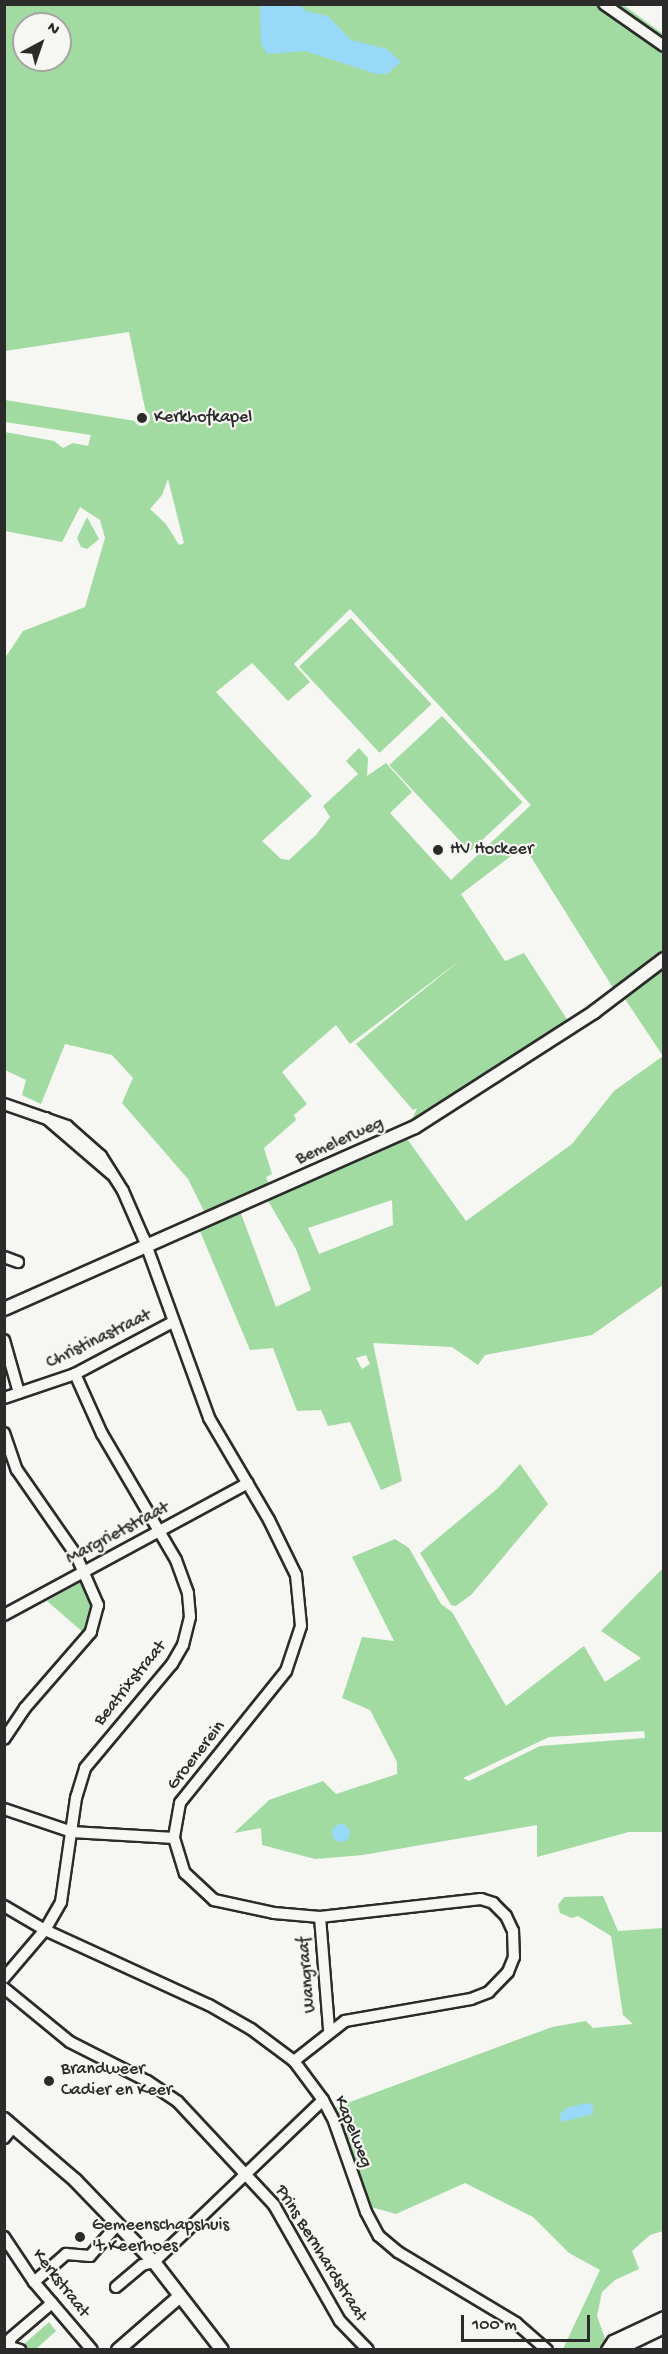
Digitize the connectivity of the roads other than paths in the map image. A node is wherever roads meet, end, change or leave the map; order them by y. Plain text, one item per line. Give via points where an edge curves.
1 (604, 4) edge
2 (663, 46) edge
3 (663, 959) edge
4 (4, 1104) edge
5 (147, 1248) junction
6 (4, 1257) edge
7 (18, 1262) dead end
8 (4, 1309) edge
9 (173, 1322) junction
10 (4, 1340) edge
11 (75, 1374) junction
12 (20, 1393) junction
13 (4, 1398) edge
14 (4, 1433) edge
15 (248, 1482) junction
16 (161, 1531) junction
17 (83, 1570) junction
18 (4, 1615) edge
19 (4, 1739) edge
20 (4, 1809) edge
21 (72, 1832) junction
22 (174, 1838) junction
23 (4, 1906) edge
24 (320, 1917) junction
25 (45, 1930) junction
26 (4, 1978) edge
27 (4, 1988) edge
28 (329, 2030) junction
29 (294, 2061) junction
30 (323, 2100) junction
31 (9, 2123) edge
32 (4, 2138) edge
33 (246, 2175) junction
34 (117, 2225) junction
35 (4, 2237) edge
36 (154, 2262) junction
37 (34, 2282) junction
38 (116, 2288) dead end
39 (180, 2297) junction
40 (52, 2303) junction
41 (663, 2317) edge
42 (663, 2327) edge
43 (7, 2345) edge
44 (20, 2349) edge
45 (92, 2349) edge
46 (118, 2349) edge
47 (222, 2349) edge
48 (368, 2349) edge
49 (547, 2349) edge
50 (606, 2349) edge
51 (616, 2349) edge

1 - 2 street
3 - 5 street, Bemelerweg via 594,1012 415,1127
4 - 5 street, Groenerein via 43,1116 112,1176
5 - 8 street, Bemelerweg
5 - 9 street, Groenerein
6 - 7 street
9 - 11 street, Christinastraat
9 - 15 street, Groenerein via 209,1418
10 - 12 street
11 - 12 street, Christinastraat
11 - 16 street, Beatrixstraat via 102,1434
12 - 13 street, Christinastraat
14 - 17 street via 17,1470
15 - 16 street, Margrietstraat
15 - 22 street, Groenerein via 296,1575 302,1609 298,1641 278,1684 183,1796 175,1819
16 - 17 street, Margrietstraat
16 - 21 street, Beatrixstraat via 188,1593 188,1630 172,1664 86,1768
17 - 18 street, Margrietstraat
17 - 19 street via 98,1605 91,1632 25,1708
20 - 21 street
21 - 22 street
21 - 25 street, Beatrixstraat via 65,1890
22 - 24 street, Groenerein via 185,1873 214,1900 274,1913
23 - 25 street, Kapelweg
24 - 28 street, Wangraaf
24 - 28 street, Groenerein via 481,1899 493,1903 506,1916 516,1943 508,1972 489,1992 471,2000 345,2021
25 - 26 street, Beatrixstraat
25 - 29 street, Kapelweg via 209,2005 251,2029
27 - 33 street, Prins Bernhardstraat via 70,2042 147,2081 178,2102
28 - 29 street, Groenerein
29 - 30 street, Kapelweg
30 - 33 street
30 - 49 street, Kapelweg via 379,2236 398,2252 516,2323
31 - 32 street
31 - 34 street via 75,2180
33 - 36 street
33 - 48 street, Prins Bernhardstraat via 274,2205 340,2321
34 - 36 street
34 - 37 street via 90,2256 66,2254
35 - 37 street, Kerkstraat
36 - 38 street via 142,2265
36 - 39 street
37 - 40 street, Kerkstraat
39 - 46 street
39 - 47 street
40 - 43 street via 11,2337
40 - 45 street, Kerkstraat
41 - 50 street via 615,2340
42 - 51 street
43 - 44 street

